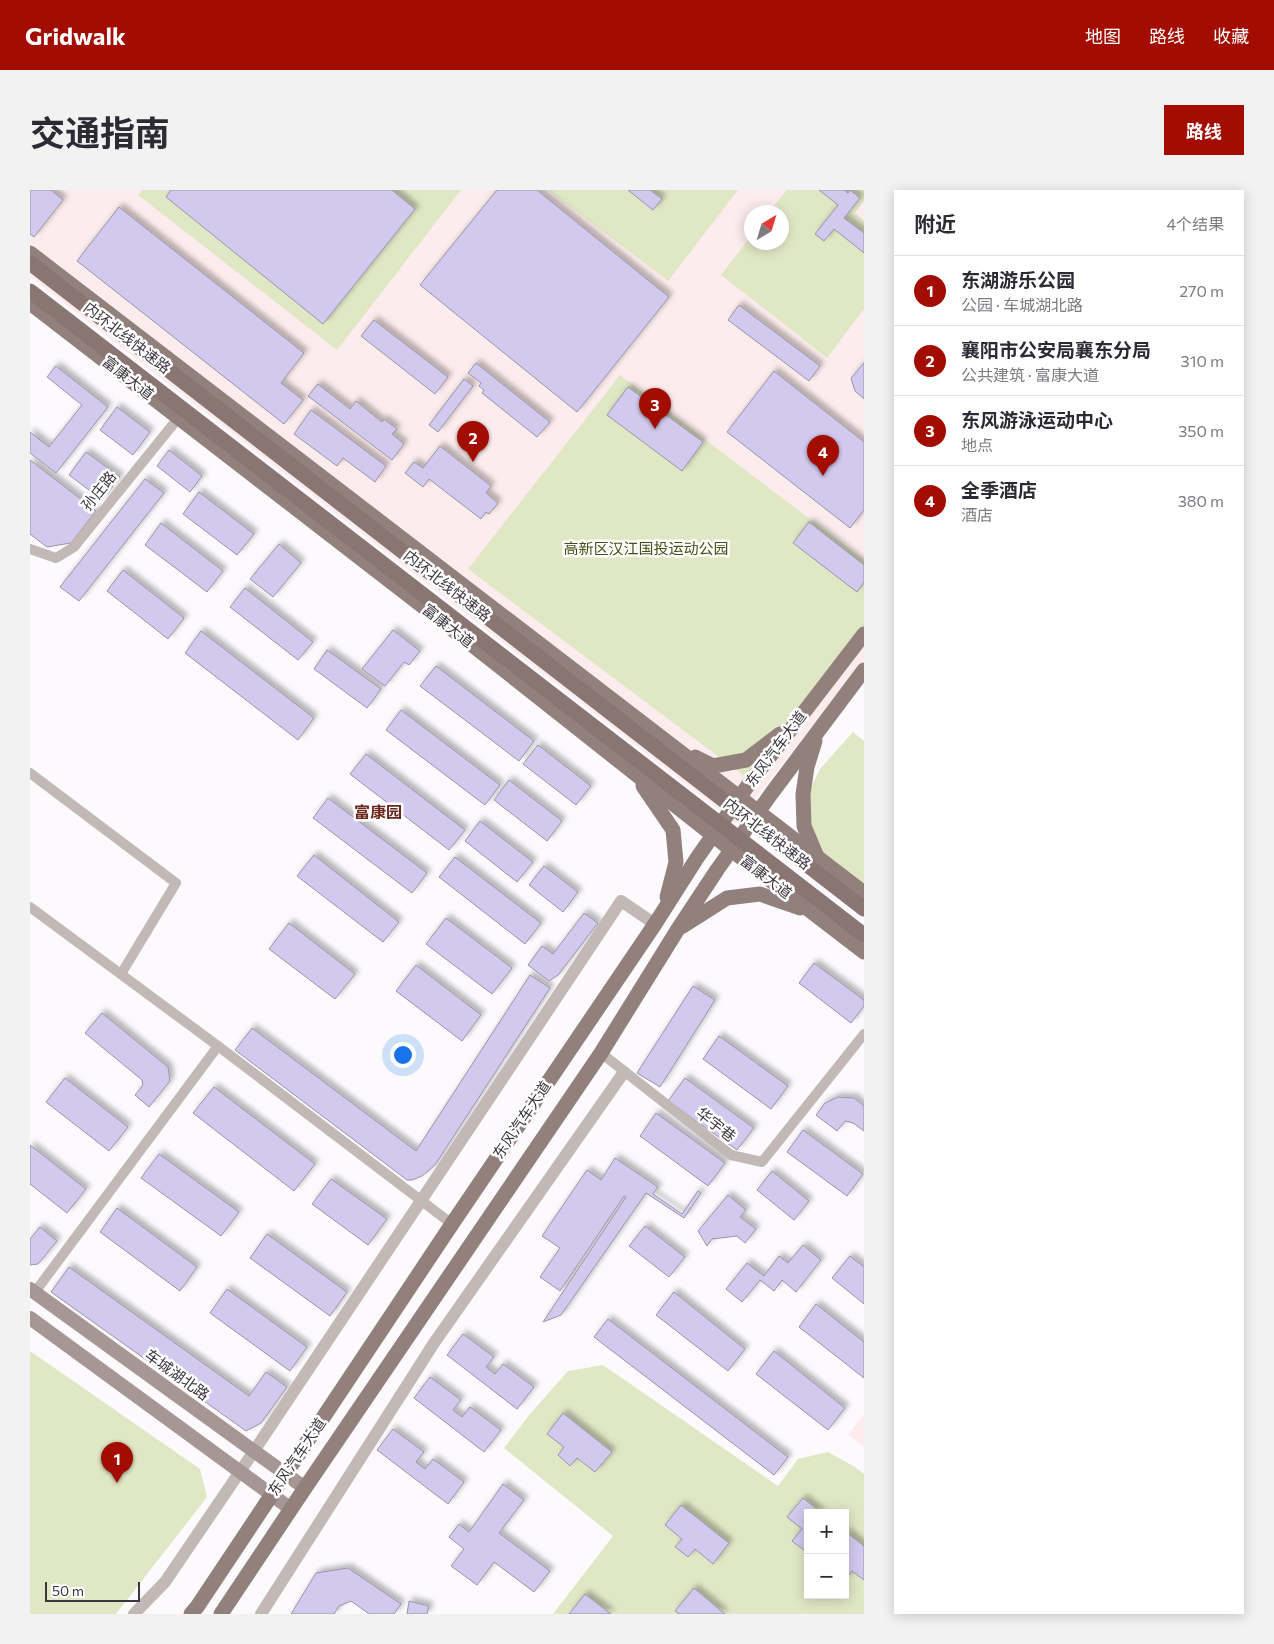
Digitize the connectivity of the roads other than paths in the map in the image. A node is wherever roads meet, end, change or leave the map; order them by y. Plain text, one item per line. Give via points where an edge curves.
1 (30, 253) edge
2 (30, 263) edge
3 (30, 291) edge
4 (30, 302) edge
5 (179, 417) junction
6 (30, 549) edge
7 (864, 634) edge
8 (864, 670) edge
9 (796, 722) junction
10 (818, 730) junction
11 (670, 746) junction
12 (633, 772) junction
13 (30, 773) edge
14 (739, 798) junction
15 (758, 813) junction
16 (713, 836) junction
17 (732, 850) junction
18 (817, 858) junction
19 (864, 893) edge
20 (30, 907) edge
21 (864, 909) edge
22 (664, 911) junction
23 (811, 911) junction
24 (655, 924) junction
25 (678, 929) junction
26 (864, 935) edge
27 (864, 952) edge
28 (121, 974) junction
29 (864, 1034) edge
30 (218, 1046) junction
31 (600, 1053) junction
32 (624, 1072) junction
33 (422, 1201) junction
34 (452, 1224) junction
35 (32, 1291) edge
36 (30, 1318) edge
37 (254, 1451) junction
38 (239, 1472) junction
39 (286, 1475) junction
40 (305, 1488) junction
41 (272, 1496) junction
42 (291, 1509) junction
43 (134, 1614) edge
44 (191, 1614) edge
45 (221, 1614) edge
46 (261, 1614) edge

1 - 11 main road
2 - 21 highway, 内环北线快速路, bridge
3 - 26 highway, 内环北线快速路, bridge
4 - 5 main road, 富康大道
5 - 6 street, 孙庄路 via 74,546 56,558
5 - 12 main road, 富康大道
7 - 9 main road, 东风汽车大道
8 - 10 main road, 东风汽车大道
9 - 11 main road via 746,760 713,766
9 - 14 main road, 东风汽车大道
10 - 15 main road, 东风汽车大道
10 - 18 main road via 803,794 804,826
11 - 14 main road
12 - 16 main road, 富康大道
12 - 22 main road via 673,830 676,862
13 - 28 street via 176,883
14 - 15 main road
14 - 16 main road, 东风汽车大道
15 - 17 main road, 东风汽车大道
15 - 18 main road
16 - 17 main road, 富康大道
16 - 22 main road, 东风汽车大道
17 - 23 main road, 富康大道
17 - 25 main road, 东风汽车大道
18 - 19 main road
20 - 28 street
22 - 24 main road, 东风汽车大道
23 - 25 main road via 760,894 727,898
23 - 27 main road, 富康大道
24 - 33 street via 621,901
24 - 34 main road, 东风汽车大道
25 - 31 main road, 东风汽车大道
28 - 30 street
29 - 32 street, 华宇巷 via 762,1162 731,1155
30 - 33 street
30 - 35 street
31 - 32 street, 华宇巷
31 - 40 main road, 东风汽车大道
32 - 46 street via 434,1343
33 - 34 street
33 - 37 street
34 - 39 main road, 东风汽车大道
35 - 37 main road, 车城湖北路
36 - 38 main road
37 - 38 street
37 - 39 main road, 车城湖北路
38 - 41 main road
38 - 43 street via 165,1582
39 - 40 main road, 车城湖北路
39 - 41 main road, 东风汽车大道
40 - 42 main road, 东风汽车大道
41 - 42 main road
41 - 44 main road, 东风汽车大道
42 - 45 main road, 东风汽车大道

